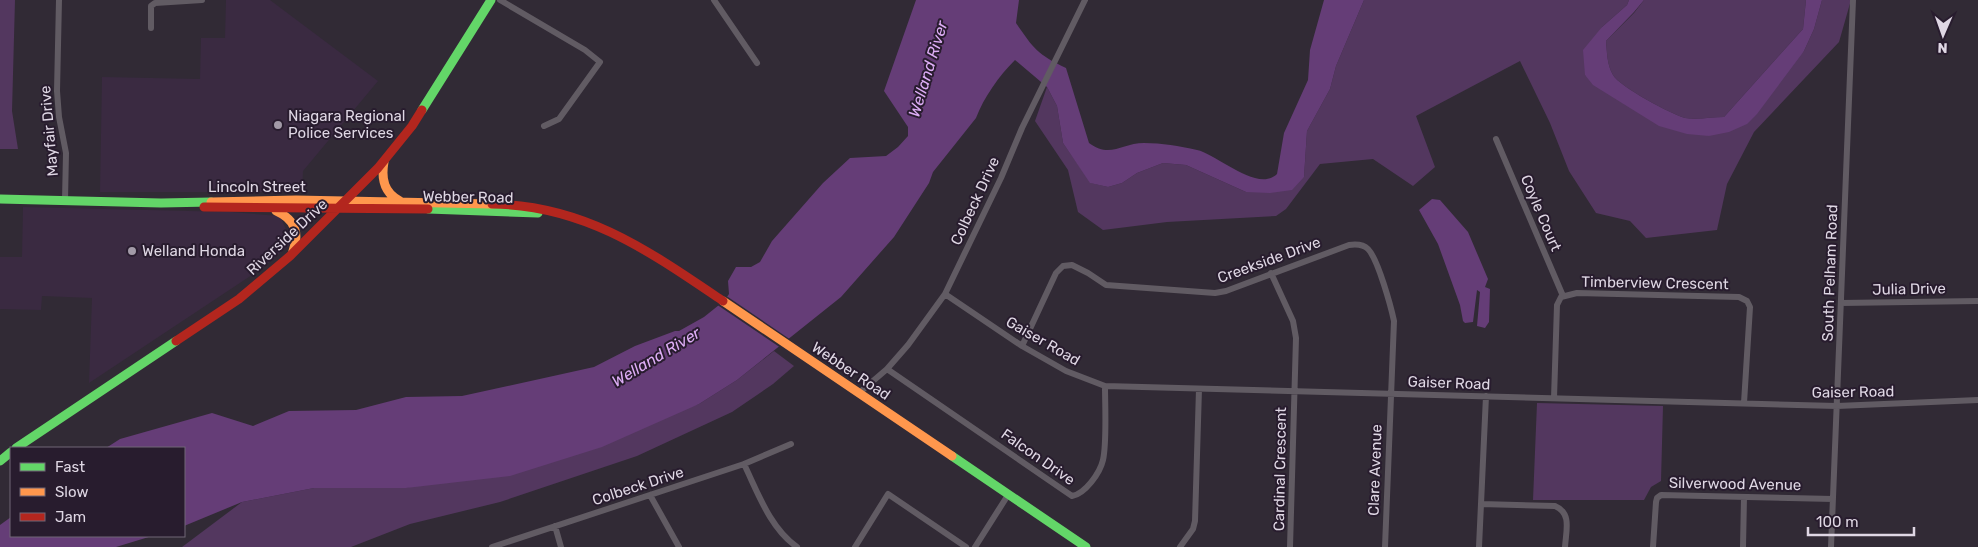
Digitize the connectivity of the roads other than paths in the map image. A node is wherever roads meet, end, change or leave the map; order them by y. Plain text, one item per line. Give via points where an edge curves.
1 (59, 0) edge
2 (202, 0) edge
3 (491, 0) edge
4 (500, 0) edge
5 (714, 0) edge
6 (1086, 0) edge
7 (1853, 0) edge
8 (151, 28) dead end
9 (757, 63) dead end
10 (544, 126) dead end
11 (1496, 139) dead end
12 (384, 162) junction
13 (0, 199) edge
14 (65, 200) junction
15 (344, 201) junction
16 (404, 202) junction
17 (171, 203) junction
18 (337, 209) junction
19 (269, 210) junction
20 (597, 225) junction
21 (290, 256) junction
22 (1271, 273) junction
23 (945, 294) junction
24 (1563, 296) junction
25 (1978, 301) edge
26 (1841, 303) junction
27 (1022, 346) junction
28 (887, 369) junction
29 (1105, 386) junction
30 (1199, 389) junction
31 (1294, 391) junction
32 (859, 393) junction
33 (1391, 394) junction
34 (1486, 396) junction
35 (1554, 398) junction
36 (1978, 400) edge
37 (1744, 403) junction
38 (1837, 406) junction
39 (791, 444) dead end
40 (17, 447) edge
41 (10, 453) edge
42 (0, 461) edge
43 (744, 464) junction
44 (650, 495) junction
45 (1008, 495) junction
46 (1744, 496) junction
47 (1833, 499) junction
48 (1481, 504) junction
49 (555, 526) junction
50 (492, 547) edge
51 (561, 547) edge
52 (678, 547) edge
53 (797, 547) edge
54 (855, 547) edge
55 (966, 547) edge
56 (975, 547) edge
57 (1086, 547) edge
58 (1180, 547) edge
59 (1290, 547) edge
60 (1385, 547) edge
61 (1479, 547) edge
62 (1565, 547) edge
63 (1654, 547) edge
64 (1743, 547) edge
65 (1831, 547) edge

1 - 14 street, Mayfair Drive via 57,91 66,152
2 - 8 street via 155,3 151,6
3 - 12 main road, Riverside Drive via 440,84
4 - 10 street via 600,62 559,119
5 - 9 street
6 - 23 street, Colbeck Drive
7 - 26 street, South Pelham Road
11 - 24 street, Coyle Court
12 - 15 main road, Riverside Drive
12 - 16 main road via 382,179 385,188 393,198
13 - 14 main road, Lincoln Street
14 - 17 main road, Lincoln Street
15 - 16 main road, Webber Road
15 - 17 main road, Lincoln Street
15 - 18 main road, Riverside Drive
16 - 20 main road, Webber Road via 518,205
17 - 19 main road, Lincoln Street
18 - 19 main road, Lincoln Street
18 - 20 main road, Webber Road via 518,212
18 - 21 main road, Riverside Drive
19 - 21 main road via 283,213 296,228 297,241
20 - 32 main road, Webber Road via 635,243
21 - 40 main road, Riverside Drive via 238,299
22 - 27 street, Creekside Drive via 1215,293 1106,285 1072,265 1063,266 1056,273
22 - 31 street, Cardinal Crescent via 1295,329
22 - 33 street, Creekside Drive via 1349,245 1357,244 1368,249 1394,321
23 - 27 street, Gaiser Road
23 - 28 street, Colbeck Drive
24 - 35 street, Timberview Crescent via 1557,305
24 - 37 street, Timberview Crescent via 1577,293 1739,297 1747,300 1750,307
25 - 26 street, Julia Drive
26 - 38 street, South Pelham Road
27 - 29 street, Gaiser Road via 1066,371
28 - 29 street, Falcon Drive via 1072,496 1085,490 1103,461
28 - 32 street, Colbeck Drive
29 - 30 street, Gaiser Road
30 - 31 street, Gaiser Road
30 - 58 street via 1195,521
31 - 33 street, Gaiser Road
31 - 59 street, Cardinal Crescent
32 - 45 main road, Webber Road
33 - 34 street, Gaiser Road
33 - 60 street, Clare Avenue
34 - 35 street, Gaiser Road
34 - 48 street
35 - 37 street, Gaiser Road
36 - 38 street, Gaiser Road
37 - 38 street, Gaiser Road
38 - 47 street, South Pelham Road
39 - 43 street, Colbeck Drive
41 - 42 main road
43 - 44 street, Colbeck Drive
43 - 53 street via 780,530
44 - 49 street, Colbeck Drive
44 - 52 street
45 - 56 street
45 - 57 main road, Webber Road
46 - 47 street, Silverwood Avenue
46 - 63 street, Silverwood Avenue via 1661,495 1656,502
46 - 64 street
47 - 65 street, South Pelham Road
48 - 61 street
48 - 62 street via 1561,508 1566,517
49 - 50 street, Colbeck Drive
49 - 51 street
54 - 55 street via 888,494

